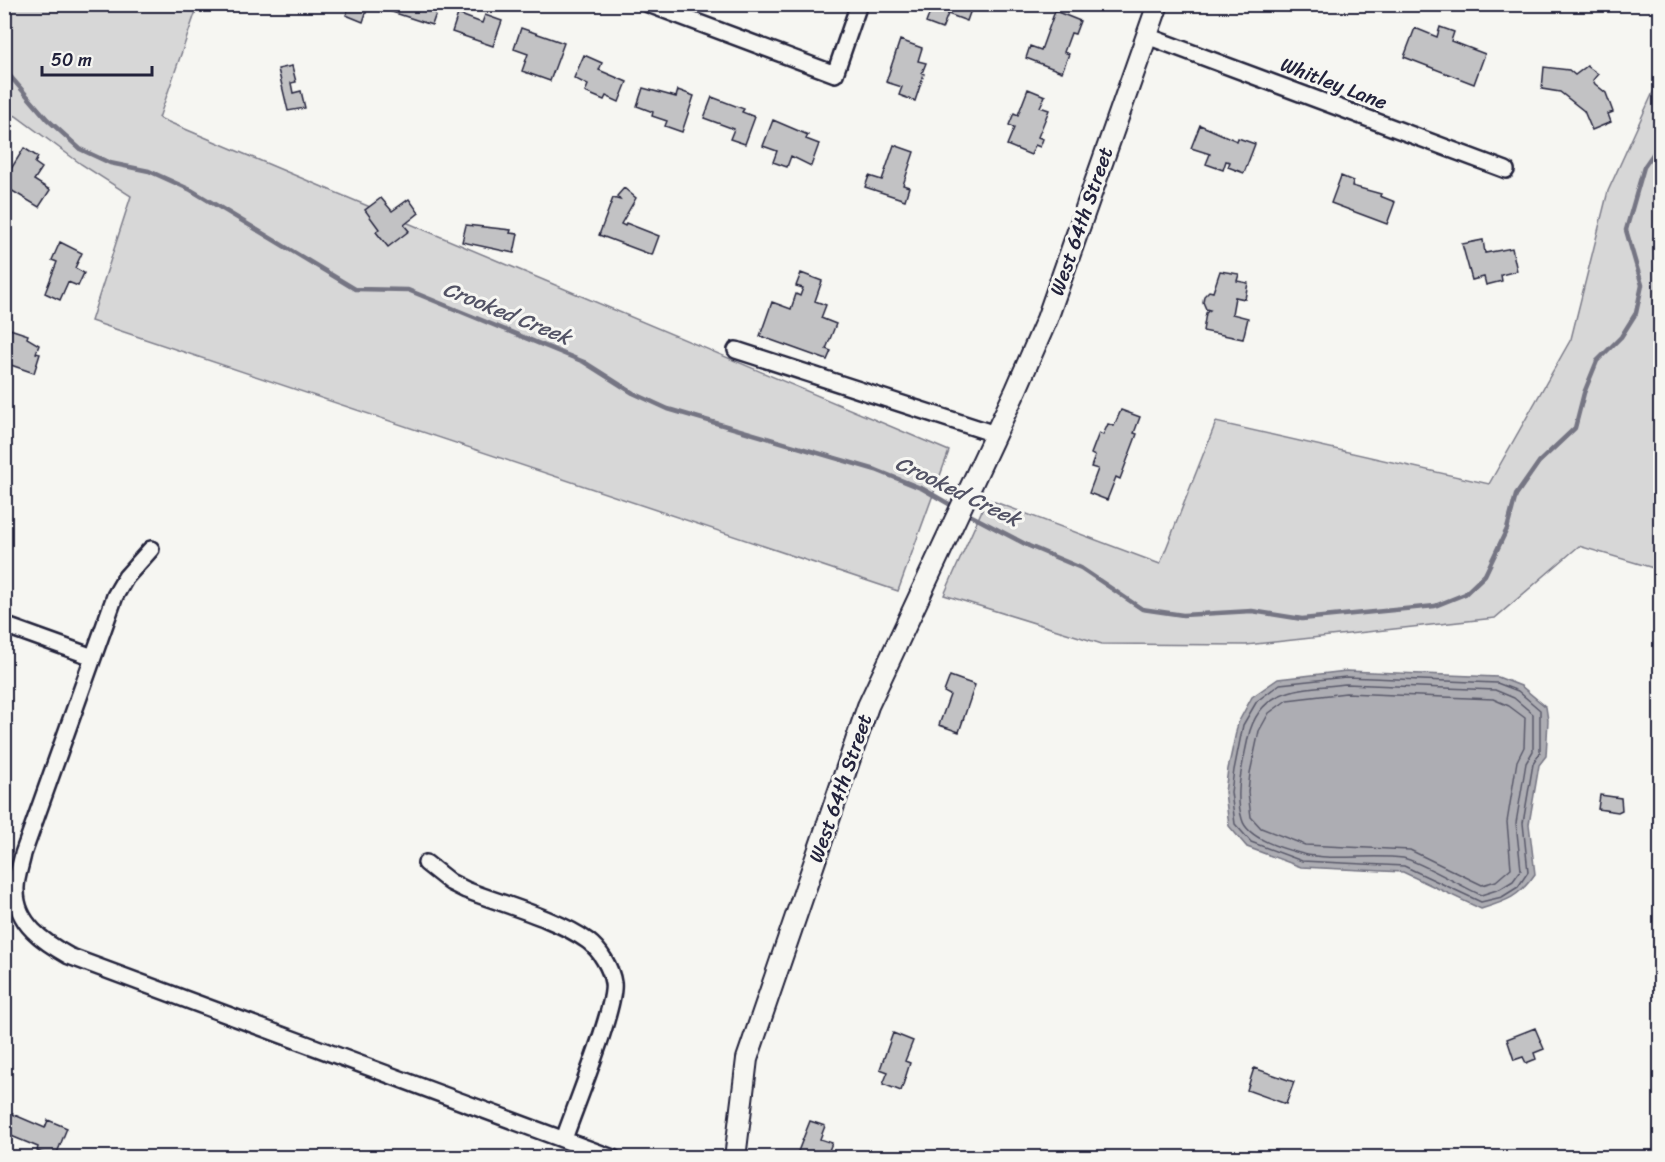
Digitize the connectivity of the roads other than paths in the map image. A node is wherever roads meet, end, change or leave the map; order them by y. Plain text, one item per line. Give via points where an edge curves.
1 (648, 4) edge
2 (859, 4) edge
3 (1158, 4) edge
4 (1147, 36) junction
5 (1506, 170) dead end
6 (736, 350) dead end
7 (995, 434) junction
8 (151, 549) dead end
9 (4, 625) edge
10 (93, 657) junction
11 (426, 863) dead end
12 (564, 1139) junction
13 (613, 1158) edge
14 (735, 1158) edge

1 - 2 street via 835,74
3 - 4 street, West 64th Street
4 - 5 street, Whitley Lane
4 - 7 street, West 64th Street via 1047,319
6 - 7 street
7 - 14 street, West 64th Street via 868,706 752,1042
8 - 10 street via 115,596
9 - 10 street
10 - 12 street via 23,854 16,891 23,919 43,942 69,956
11 - 12 street via 466,890 567,929 590,942 606,963 614,985 608,1015
12 - 13 street

